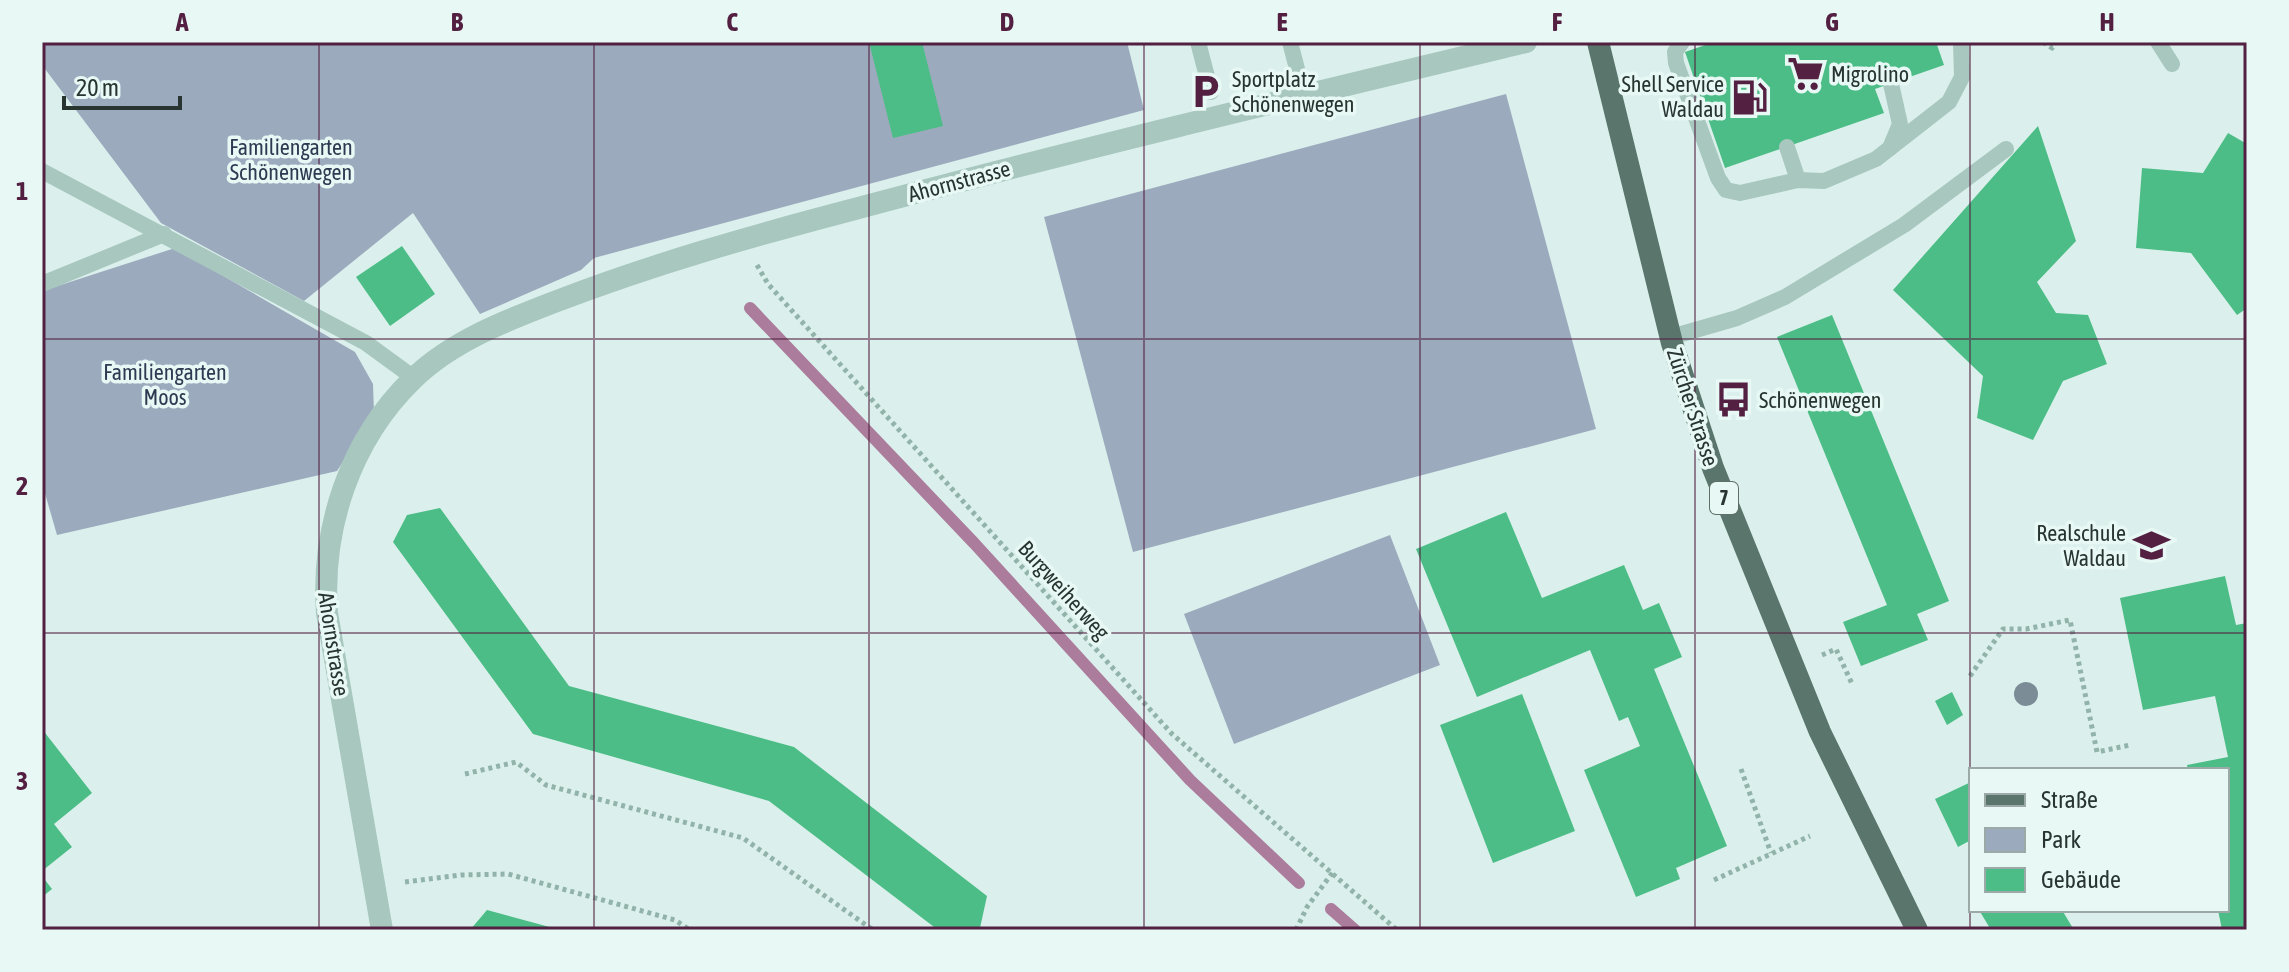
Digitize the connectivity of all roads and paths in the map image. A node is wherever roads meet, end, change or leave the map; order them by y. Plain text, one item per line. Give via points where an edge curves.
1 (1198, 42) edge
2 (1290, 42) edge
3 (1526, 42) edge
4 (1598, 42) edge
5 (1682, 42) edge
6 (1961, 42) edge
7 (2043, 42) edge
8 (2056, 42) edge
9 (2158, 42) edge
10 (2172, 64) dead end
11 (1297, 69) dead end
12 (1891, 84) dead end
13 (1211, 92) dead end
14 (1787, 147) dead end
15 (2006, 149) dead end
16 (1889, 150) junction
17 (42, 171) edge
18 (1798, 180) junction
19 (164, 234) junction
20 (748, 237) junction
21 (42, 284) edge
22 (1671, 337) junction
23 (414, 378) junction
24 (1822, 655) dead end
25 (1970, 676) dead end
26 (1853, 686) dead end
27 (2130, 745) dead end
28 (1741, 769) dead end
29 (465, 774) dead end
30 (1810, 836) dead end
31 (1771, 853) junction
32 (1333, 872) junction
33 (1714, 880) dead end
34 (398, 883) dead end
35 (382, 930) edge
36 (690, 930) edge
37 (873, 930) edge
38 (1296, 930) edge
39 (1397, 930) edge
40 (1917, 930) edge

1 - 13 lane
2 - 11 lane
3 - 20 street, Ahornstrasse via 1060,154
4 - 22 main road, Zürcher Strasse / 7
5 - 18 lane via 1676,63 1722,186 1740,193
6 - 16 lane via 1964,64 1958,90 1940,111
7 - 8 path via 2052,48
9 - 10 lane
12 - 16 lane via 1900,124
14 - 18 lane
15 - 22 lane via 1904,225 1775,302
16 - 18 lane via 1833,178
17 - 19 lane
19 - 21 lane
19 - 23 lane via 366,343
20 - 23 street, Ahornstrasse via 629,273 529,312 467,340
20 - 32 path, Burgweiherweg via 768,284 1172,734
22 - 40 main road, Zürcher Strasse / 7 via 1764,602 1873,846
23 - 35 street, Ahornstrasse via 388,409 349,474 327,541 324,577
24 - 26 path via 1836,649
25 - 27 path via 2003,629 2070,620 2097,752
28 - 31 path
29 - 37 path via 516,762 546,785 743,838
30 - 31 path
31 - 33 path
32 - 38 path
32 - 39 path, Burgweiherweg
34 - 36 path via 508,874 675,920

